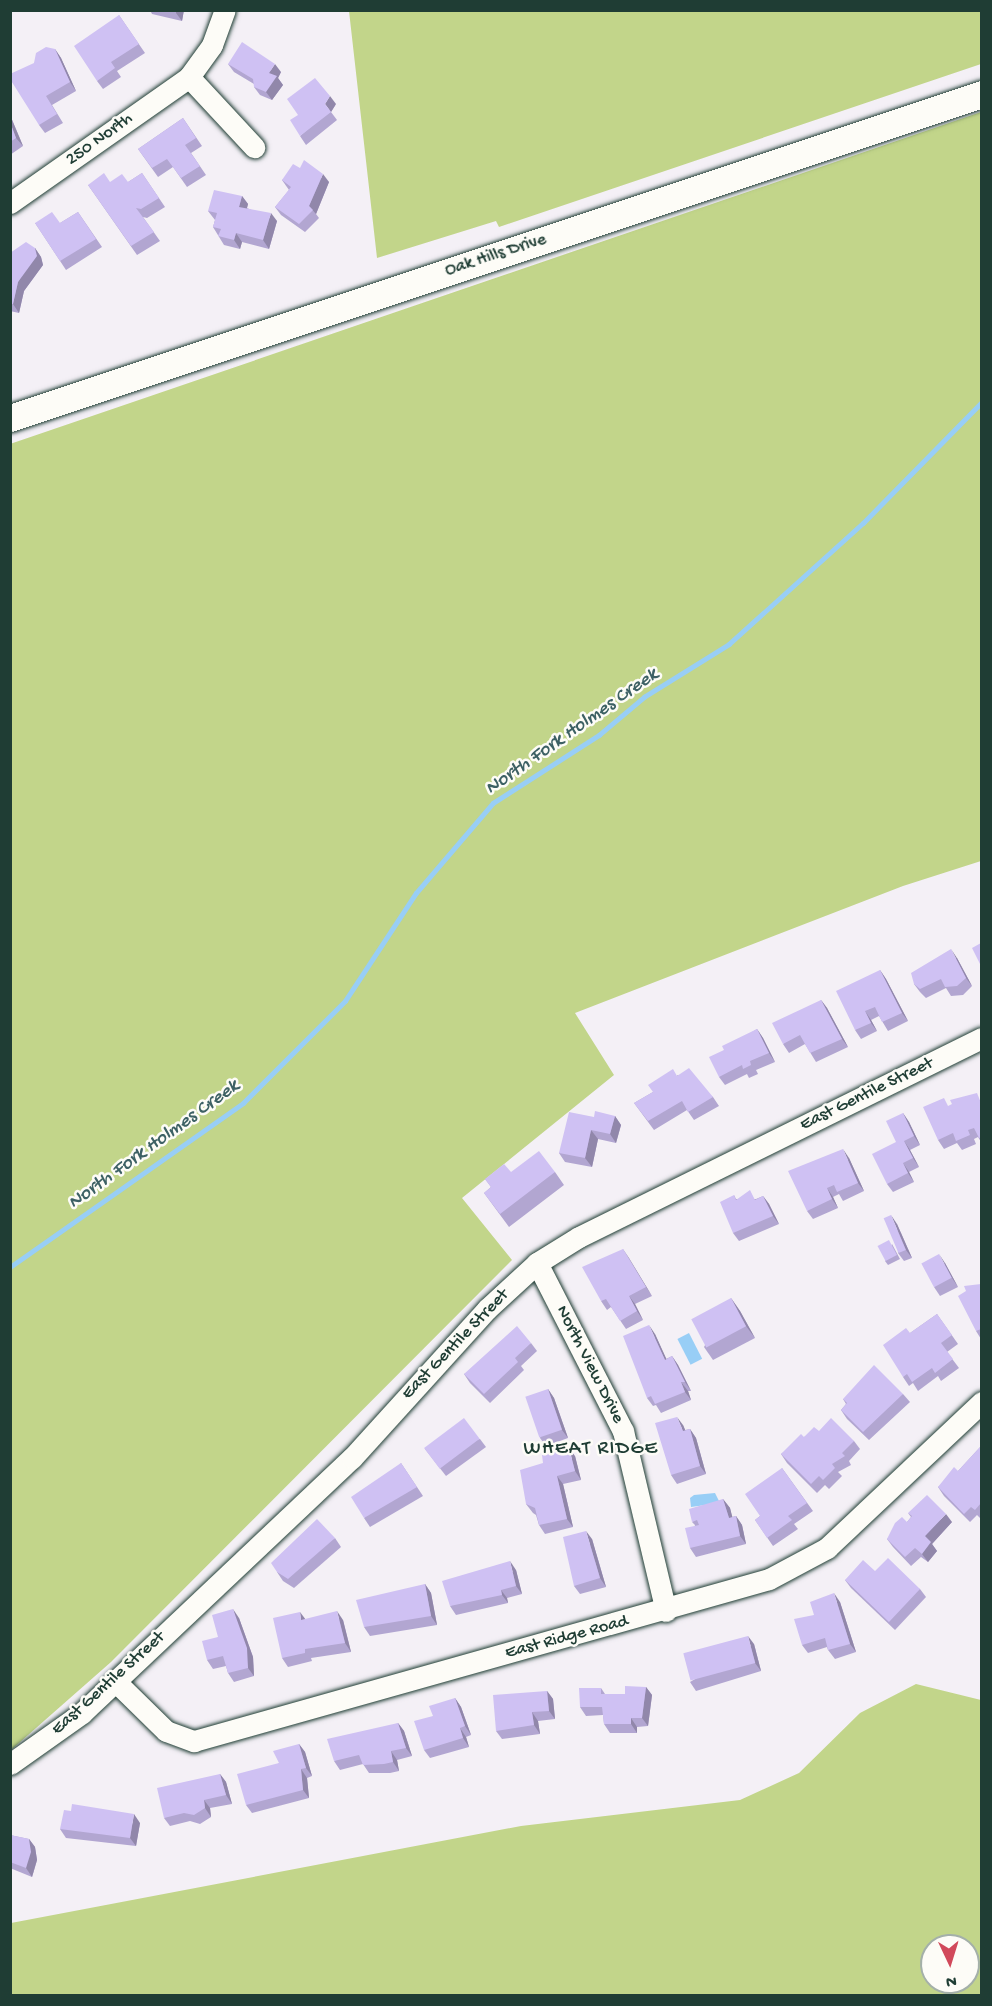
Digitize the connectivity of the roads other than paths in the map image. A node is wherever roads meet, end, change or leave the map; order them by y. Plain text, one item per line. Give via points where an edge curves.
1 (225, 10) edge
2 (189, 77) junction
3 (981, 94) edge
4 (254, 147) dead end
5 (10, 203) edge
6 (10, 418) edge
7 (981, 1038) edge
8 (537, 1263) junction
9 (981, 1402) edge
10 (666, 1611) junction
11 (115, 1680) junction
12 (10, 1764) edge

1 - 2 street, 250 North via 212,45
2 - 4 street
2 - 5 street, 250 North
3 - 6 main road, Oak Hills Drive
7 - 8 street, East Gentile Street via 579,1237
8 - 10 street, North View Drive via 623,1431
8 - 11 street, East Gentile Street via 487,1309 351,1458
9 - 10 street, East Ridge Road via 826,1548 769,1579
10 - 11 street, East Ridge Road via 194,1741 166,1731
11 - 12 street, East Gentile Street via 72,1720

